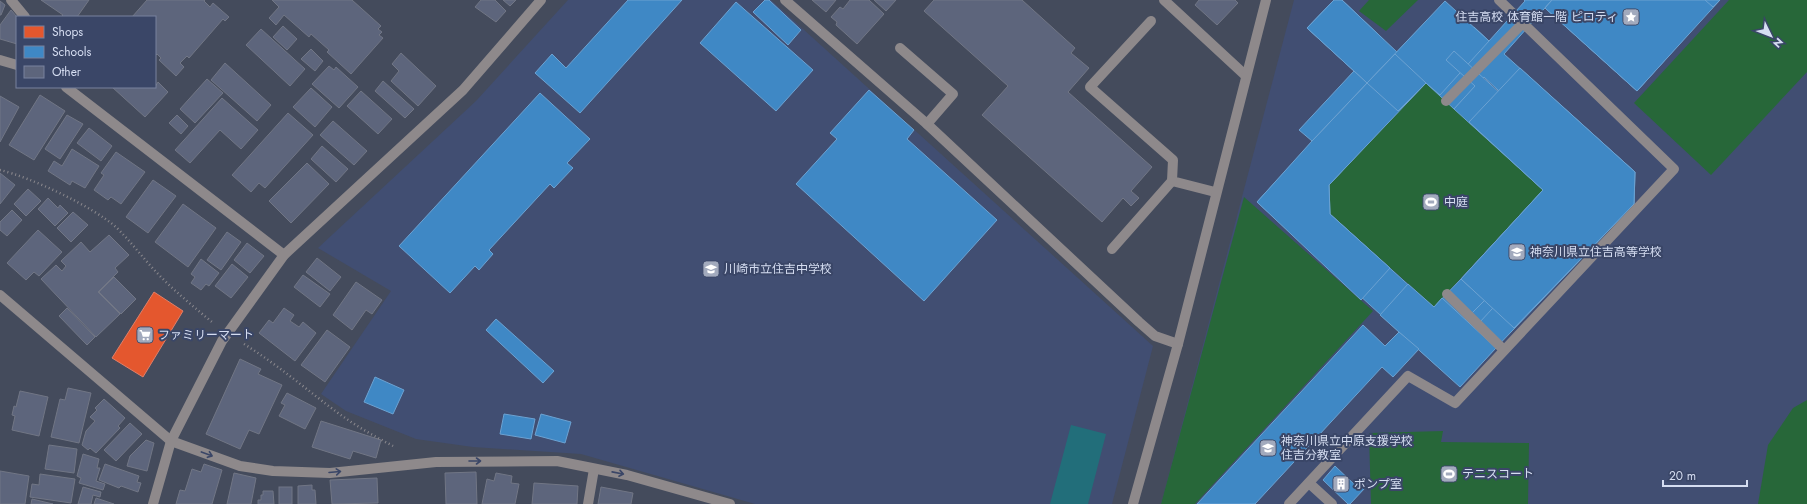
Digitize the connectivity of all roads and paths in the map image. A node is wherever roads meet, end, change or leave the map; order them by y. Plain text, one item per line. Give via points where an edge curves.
1 (11, 0) edge
2 (542, 0) edge
3 (785, 0) edge
4 (1164, 0) edge
5 (1266, 0) edge
6 (1500, 0) edge
7 (23, 16) edge
8 (1151, 21) dead end
9 (1523, 23) junction
10 (900, 48) dead end
11 (0, 60) edge
12 (16, 64) edge
13 (1245, 75) junction
14 (67, 88) edge
15 (1446, 101) dead end
16 (927, 124) junction
17 (0, 170) edge
18 (1172, 181) junction
19 (1216, 192) junction
20 (1112, 249) dead end
21 (284, 254) junction
22 (1447, 294) dead end
23 (0, 295) edge
24 (227, 334) junction
25 (1178, 344) junction
26 (1504, 350) junction
27 (171, 441) junction
28 (398, 449) dead end
29 (594, 469) junction
30 (1309, 483) junction
31 (153, 504) edge
32 (588, 504) edge
33 (730, 504) edge
34 (1133, 504) edge
35 (1289, 504) edge
36 (1332, 504) edge

1 - 7 street
2 - 21 street via 463,90
3 - 16 street
4 - 13 street
5 - 13 street
6 - 9 street
8 - 18 street via 1090,87 1172,160
9 - 15 street
9 - 26 street via 1674,169
10 - 16 street via 953,94
11 - 12 street
13 - 19 street
14 - 21 street
16 - 25 street via 1155,336
17 - 24 path via 58,192 116,228 161,278
18 - 19 street
18 - 20 street
19 - 25 street
21 - 24 street
22 - 26 street
23 - 27 street
24 - 27 street
24 - 28 path via 287,372 345,418
25 - 34 street
26 - 30 street via 1455,403 1408,376
27 -> 29 street via 240,466 273,471 330,473 461,460 557,461
27 - 31 street
29 - 32 street
29 -> 33 street via 627,475
30 - 35 street
30 - 36 street

